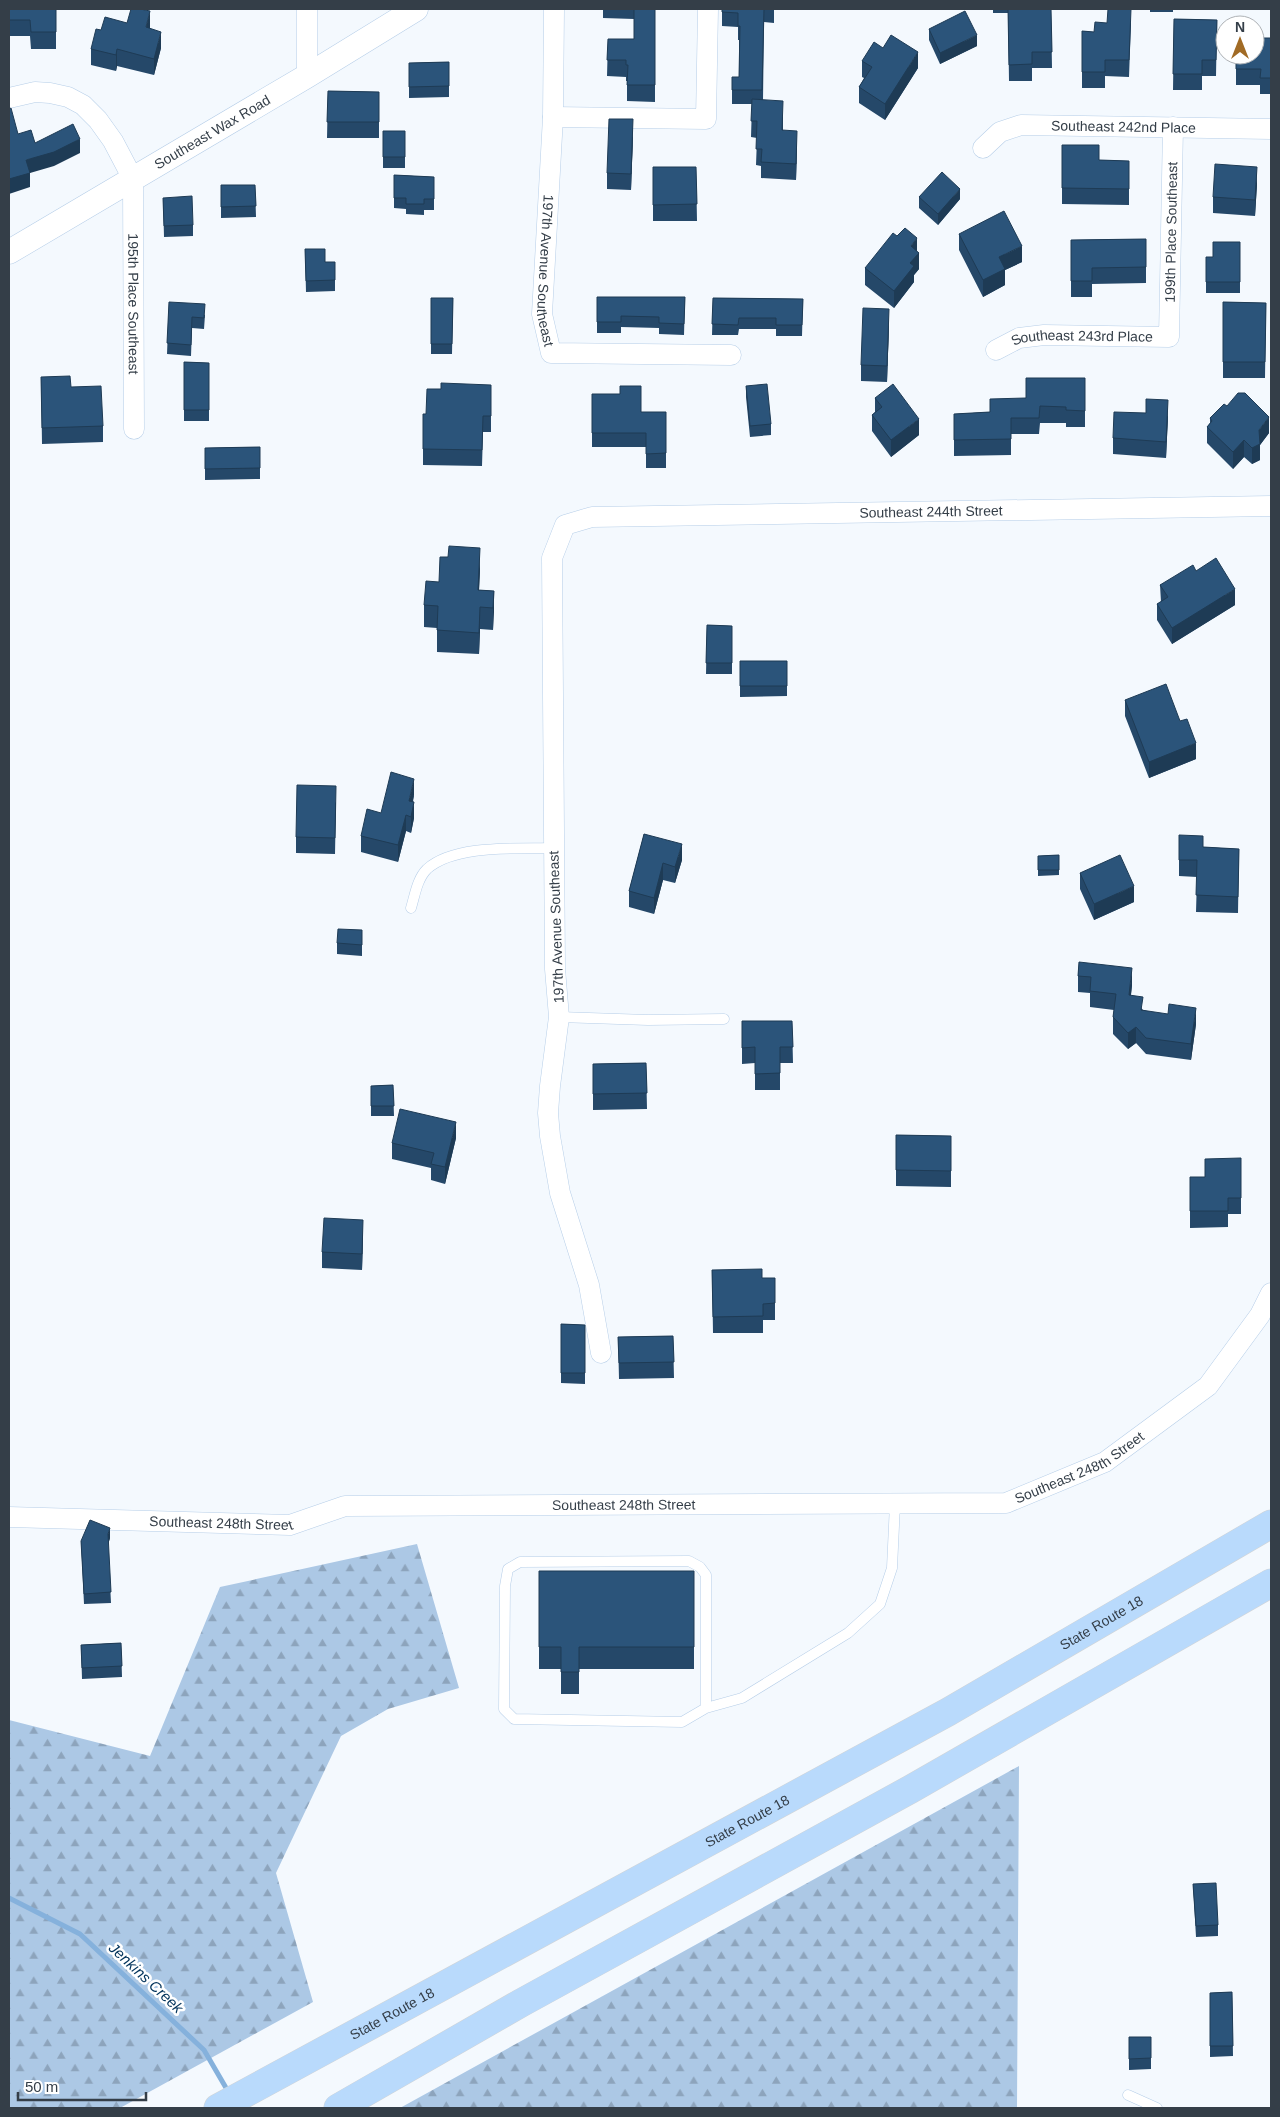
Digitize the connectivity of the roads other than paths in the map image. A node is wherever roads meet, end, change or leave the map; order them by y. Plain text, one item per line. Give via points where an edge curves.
1 (307, 9) edge
2 (416, 9) edge
3 (554, 9) edge
4 (708, 9) edge
5 (307, 76) junction
6 (9, 98) edge
7 (553, 117) junction
8 (1173, 127) junction
9 (1271, 129) edge
10 (983, 148) dead end
11 (133, 179) junction
12 (9, 252) edge
13 (1169, 336) joint
14 (996, 350) dead end
15 (731, 355) dead end
16 (134, 429) dead end
17 (1271, 506) edge
18 (592, 516) joint
19 (554, 848) junction
20 (411, 908) dead end
21 (559, 1017) junction
22 (724, 1019) dead end
23 (1271, 1293) edge
24 (601, 1353) dead end
25 (895, 1504) junction
26 (9, 1517) edge
27 (1271, 1524) edge
28 (1271, 1582) edge
29 (706, 1708) junction
30 (1128, 2095) dead end
31 (218, 2108) edge
32 (338, 2108) edge
33 (1157, 2108) edge

1 - 5 street
2 - 5 street, Southeast Wax Road
3 - 7 street, 197th Avenue Southeast
4 - 7 street via 706,120
5 - 11 street, Southeast Wax Road
6 - 11 street via 50,92 83,105 113,141
7 - 15 street, 197th Avenue Southeast via 542,314 551,353
8 - 9 street, Southeast 242nd Place
8 - 10 street, Southeast 242nd Place via 1021,125 1000,132
8 - 13 street, 199th Place Southeast
11 - 12 street, Southeast Wax Road
11 - 16 street, 195th Place Southeast
13 - 14 street, Southeast 243rd Place via 1044,335 1019,338
17 - 18 street, Southeast 244th Street
18 - 19 street, 197th Avenue Southeast via 565,525 552,558
19 - 20 lane via 486,850 440,860 426,870 418,882
19 - 21 street, 197th Avenue Southeast via 555,969
21 - 22 lane
21 - 24 street, 197th Avenue Southeast via 550,1086 550,1136 560,1193 589,1285
23 - 25 street, Southeast 248th Street via 1260,1315 1208,1386 1106,1462 1006,1503
25 - 26 street, Southeast 248th Street via 345,1506 290,1525
25 - 29 lane via 892,1568 880,1604 848,1633 742,1698
27 - 31 highway, State Route 18 via 948,1712
28 - 32 highway via 912,1789
29 - 29 lane via 706,1575 700,1566 689,1560 520,1562 508,1569 505,1586 504,1709 514,1719 682,1722
30 - 33 lane

